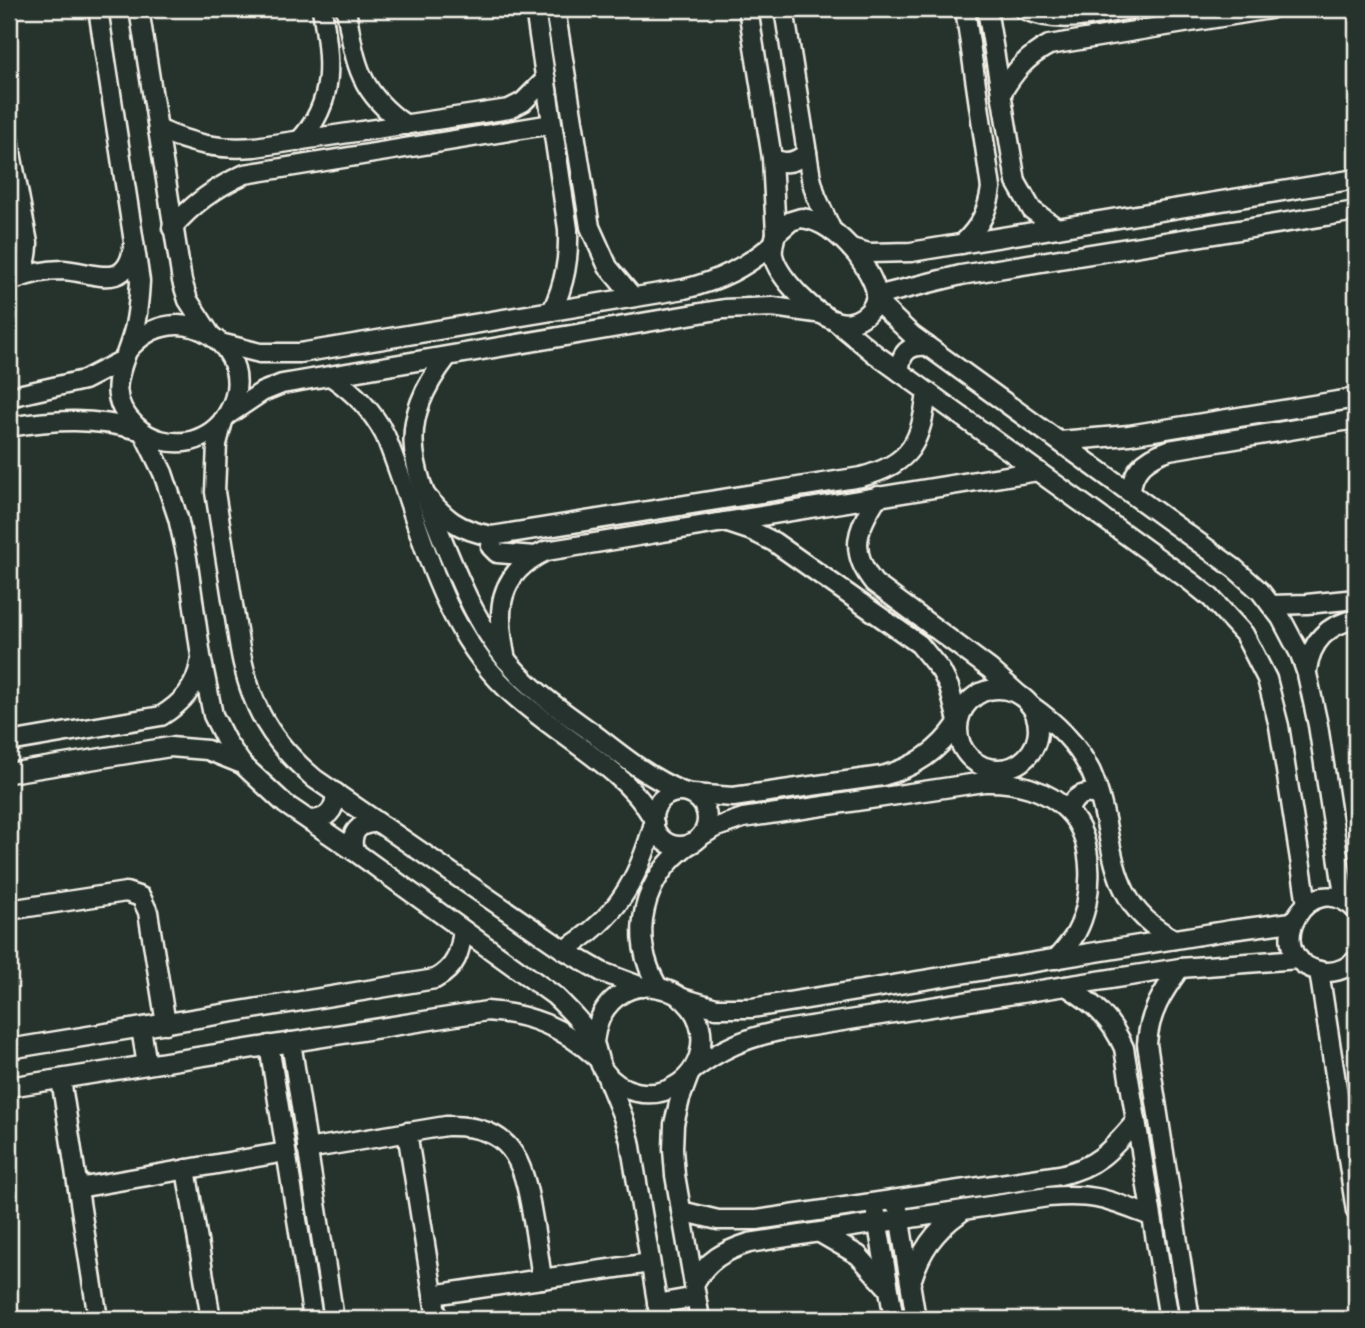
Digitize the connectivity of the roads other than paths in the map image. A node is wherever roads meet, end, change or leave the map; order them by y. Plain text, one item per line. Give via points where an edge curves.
1 (98, 9) edge
2 (139, 9) edge
3 (322, 9) edge
4 (346, 9) edge
5 (535, 9) edge
6 (555, 9) edge
7 (748, 9) edge
8 (785, 9) edge
9 (965, 9) edge
10 (987, 9) edge
11 (1023, 9) edge
12 (1130, 9) edge
13 (1270, 9) edge
14 (1063, 18) junction
15 (1065, 42) junction
16 (353, 46) junction
17 (328, 50) junction
18 (546, 79) junction
19 (1001, 94) junction
20 (552, 124) junction
21 (406, 125) junction
22 (158, 130) junction
23 (9, 142) edge
24 (290, 142) junction
25 (807, 152) junction
26 (772, 158) junction
27 (1013, 164) junction
28 (285, 166) junction
29 (989, 168) junction
30 (1356, 179) edge
31 (1356, 211) edge
32 (590, 227) junction
33 (172, 228) junction
34 (1057, 228) junction
35 (568, 229) junction
36 (832, 231) junction
37 (774, 239) junction
38 (134, 244) junction
39 (959, 244) junction
40 (851, 248) junction
41 (961, 275) junction
42 (717, 280) junction
43 (9, 281) edge
44 (633, 297) junction
45 (875, 298) junction
46 (724, 309) junction
47 (552, 311) junction
48 (829, 318) junction
49 (215, 339) junction
50 (927, 346) junction
51 (320, 350) junction
52 (125, 355) junction
53 (447, 357) junction
54 (900, 372) junction
55 (329, 377) junction
56 (927, 392) junction
57 (9, 397) edge
58 (1356, 398) edge
59 (224, 419) junction
60 (1356, 419) edge
61 (9, 427) edge
62 (1153, 430) junction
63 (141, 431) junction
64 (1060, 441) junction
65 (412, 451) junction
66 (1159, 453) junction
67 (393, 454) junction
68 (888, 469) junction
69 (1038, 471) junction
70 (424, 492) junction
71 (1131, 493) junction
72 (885, 495) junction
73 (722, 522) junction
74 (492, 536) junction
75 (535, 556) junction
76 (1351, 600) edge
77 (1271, 605) junction
78 (1352, 620) edge
79 (201, 656) junction
80 (506, 660) junction
81 (1307, 674) junction
82 (1024, 700) junction
83 (958, 722) junction
84 (9, 742) edge
85 (242, 764) junction
86 (9, 773) edge
87 (995, 773) junction
88 (336, 793) junction
89 (688, 793) junction
90 (1098, 796) junction
91 (1069, 812) junction
92 (309, 820) junction
93 (654, 820) junction
94 (377, 823) junction
95 (697, 839) junction
96 (354, 851) junction
97 (1307, 904) junction
98 (1350, 906) edge
99 (9, 910) edge
100 (1293, 922) junction
101 (463, 930) junction
102 (1174, 939) junction
103 (564, 950) junction
104 (1056, 959) junction
105 (1299, 959) junction
106 (1356, 963) edge
107 (1180, 968) junction
108 (1319, 971) junction
109 (1066, 986) junction
110 (650, 987) junction
111 (680, 997) junction
112 (775, 1005) junction
113 (166, 1024) junction
114 (141, 1028) junction
115 (779, 1031) junction
116 (291, 1042) junction
117 (1147, 1044) junction
118 (269, 1045) junction
119 (1124, 1048) junction
120 (9, 1049) edge
121 (598, 1057) junction
122 (147, 1065) junction
123 (691, 1072) junction
124 (61, 1079) junction
125 (9, 1087) edge
126 (1136, 1121) junction
127 (407, 1132) junction
128 (307, 1149) junction
129 (286, 1152) junction
130 (186, 1169) junction
131 (1070, 1173) junction
132 (78, 1188) junction
133 (1073, 1195) junction
134 (896, 1199) junction
135 (874, 1203) junction
136 (964, 1210) junction
137 (681, 1211) junction
138 (1356, 1211) edge
139 (1151, 1216) junction
140 (900, 1220) junction
141 (878, 1224) junction
142 (820, 1233) junction
143 (650, 1263) junction
144 (542, 1279) junction
145 (910, 1285) junction
146 (888, 1288) junction
147 (695, 1290) junction
148 (433, 1295) junction
149 (658, 1312) edge
150 (1189, 1316) edge
151 (1168, 1318) edge
152 (98, 1319) edge
153 (211, 1319) edge
154 (313, 1319) edge
155 (334, 1319) edge
156 (437, 1319) edge
157 (700, 1319) edge
158 (894, 1319) edge
159 (916, 1319) edge

1 - 38 street
2 - 22 street
3 - 17 street
4 - 16 street
5 - 18 street
6 - 32 street
7 - 26 street
8 - 25 street
9 - 29 street
10 - 19 street
11 - 14 street
12 - 14 street
13 - 15 street
14 - 15 street via 1058,30
15 - 19 street via 1034,53
16 - 17 street via 340,55
16 - 21 street via 364,83 375,100
17 - 24 street via 330,70 321,109 311,128
18 - 20 street
18 - 21 street via 523,102 509,108
19 - 27 street
20 - 28 street
20 - 35 street
21 - 24 street
22 - 24 street via 205,147
22 - 33 street
23 - 43 street via 28,243 23,268
24 - 28 street via 278,153
25 - 26 street via 793,162
25 - 36 street via 816,196
26 - 37 street
27 - 29 street via 1005,173
27 - 34 street via 1023,197
28 - 33 street via 245,174 220,186
29 - 39 street via 989,204 974,233
30 - 34 street
31 - 41 street
32 - 35 street
32 - 44 street via 608,267
33 - 49 street via 188,300
34 - 39 street
35 - 47 street via 566,274
36 - 37 street via 801,218 791,221
36 - 40 street
37 - 42 street via 736,271
37 - 48 street via 773,254 782,274
38 - 43 street via 127,266 114,276 57,270
38 - 52 street via 139,298
39 - 40 street via 890,253
39 - 41 street via 952,258
40 - 45 street via 870,277
41 - 45 street
42 - 44 street
42 - 46 street via 725,293
44 - 47 street
45 - 48 street via 868,313 856,321
45 - 50 street
46 - 48 street via 773,307
46 - 53 street
47 - 51 street
48 - 54 street
49 - 51 street via 260,353
49 - 52 street via 198,328 172,324 147,332
49 - 59 street via 228,354 236,379 232,405
50 - 54 street via 909,348
50 - 64 street
51 - 55 street via 319,365
52 - 57 street via 84,380
52 - 63 street via 118,373 119,399
53 - 55 street
53 - 65 street via 424,391
54 - 56 street
55 - 59 street via 262,392
55 - 67 street via 348,388 376,418
56 - 68 street via 922,429 914,445
56 - 69 street
58 - 62 street
59 - 63 street via 191,441 166,442
59 - 88 street via 217,444 215,492 244,674 278,743 295,763
60 - 66 street
61 - 63 street via 68,419
62 - 64 street
62 - 66 street via 1147,444
63 - 79 street via 163,473 178,518
64 - 71 street
65 - 67 street via 402,445
65 - 70 street
66 - 71 street via 1138,469 1131,480
67 - 93 street via 439,588 474,651 506,689 632,789
68 - 72 street via 897,481
68 - 74 street via 848,480
69 - 72 street
69 - 97 street via 1190,581 1244,634 1267,678 1277,716
70 - 74 street via 452,523
70 - 80 street via 474,612
71 - 77 street via 1234,569
72 - 73 street
72 - 82 street via 862,523 858,536 866,573
73 - 75 street via 557,548
73 - 83 street via 774,542 919,644 941,671
74 - 75 street via 490,543 497,553
75 - 80 street via 515,573 502,596
76 - 77 street
76 - 78 street via 1338,610 1343,620
77 - 81 street
78 - 81 street via 1316,642
79 - 84 street via 190,692 161,716
79 - 85 street via 213,715
80 - 89 street via 536,690 623,756 657,780
81 - 98 street
82 - 83 street via 1004,690 989,690 964,707
82 - 87 street via 1037,725 1034,746 1026,758
82 - 90 street via 1049,718 1081,753
83 - 87 street via 964,751
83 - 89 street via 947,739 918,764 882,776 733,797
85 - 86 street via 207,750 170,747
85 - 92 street
87 - 91 street via 1036,790
87 - 95 street via 743,818
88 - 92 street via 330,814
88 - 94 street
89 - 93 street via 666,796 655,809
89 - 95 street via 705,808 708,818
90 - 91 street via 1079,796
90 - 102 street via 1124,892 1144,920
91 - 104 street via 1085,846 1089,891 1076,935
92 - 96 street
93 - 95 street via 661,838 668,842 676,845
93 - 103 street via 636,874 615,908 592,932
94 - 96 street via 359,826 352,842
94 - 103 street
95 - 110 street via 659,876 645,910 642,950
96 - 101 street
97 - 98 street via 1329,897
97 - 100 street
99 - 113 street via 126,892 141,897 148,912
100 - 102 street
100 - 105 street via 1290,938
101 - 113 street via 459,956 435,979
101 - 121 street via 555,996 582,1026
102 - 104 street
103 - 110 street via 601,972
104 - 112 street
105 - 107 street
105 - 108 street
106 - 108 street via 1342,970
107 - 109 street
107 - 117 street via 1154,1009
108 - 138 street
109 - 115 street
109 - 119 street via 1101,1010
110 - 111 street
110 - 121 street via 626,991 607,1005 596,1026
111 - 112 street via 735,1010
111 - 123 street via 690,1006 701,1031 699,1058
112 - 115 street via 771,1016
113 - 114 street
114 - 120 street
114 - 122 street
115 - 123 street via 731,1045
116 - 118 street
116 - 121 street via 487,1011 535,1018 558,1028
116 - 128 street
117 - 119 street
117 - 150 street
118 - 122 street
118 - 129 street
119 - 126 street
121 - 123 street via 615,1083 646,1094 676,1086
121 - 143 street via 630,1141
122 - 124 street
123 - 137 street via 674,1124
124 - 125 street
124 - 132 street
126 - 131 street via 1100,1160
126 - 139 street
127 - 128 street
127 - 144 street via 464,1125 498,1138 511,1150 527,1182
127 - 148 street
128 - 155 street
129 - 130 street
129 - 154 street
130 - 132 street
130 - 153 street
131 - 133 street via 1077,1182
131 - 134 street
132 - 152 street
133 - 136 street
133 - 139 street via 1105,1198
134 - 135 street
134 - 140 street
135 - 137 street via 737,1221
135 - 141 street
136 - 140 street
136 - 145 street via 929,1241
137 - 147 street
139 - 151 street
140 - 141 street
140 - 145 street
141 - 142 street
141 - 146 street
142 - 146 street via 859,1255
142 - 147 street via 734,1248 710,1261
143 - 144 street
143 - 149 street
144 - 148 street
145 - 159 street
146 - 158 street
147 - 149 street
147 - 157 street
148 - 156 street
150 - 151 street

